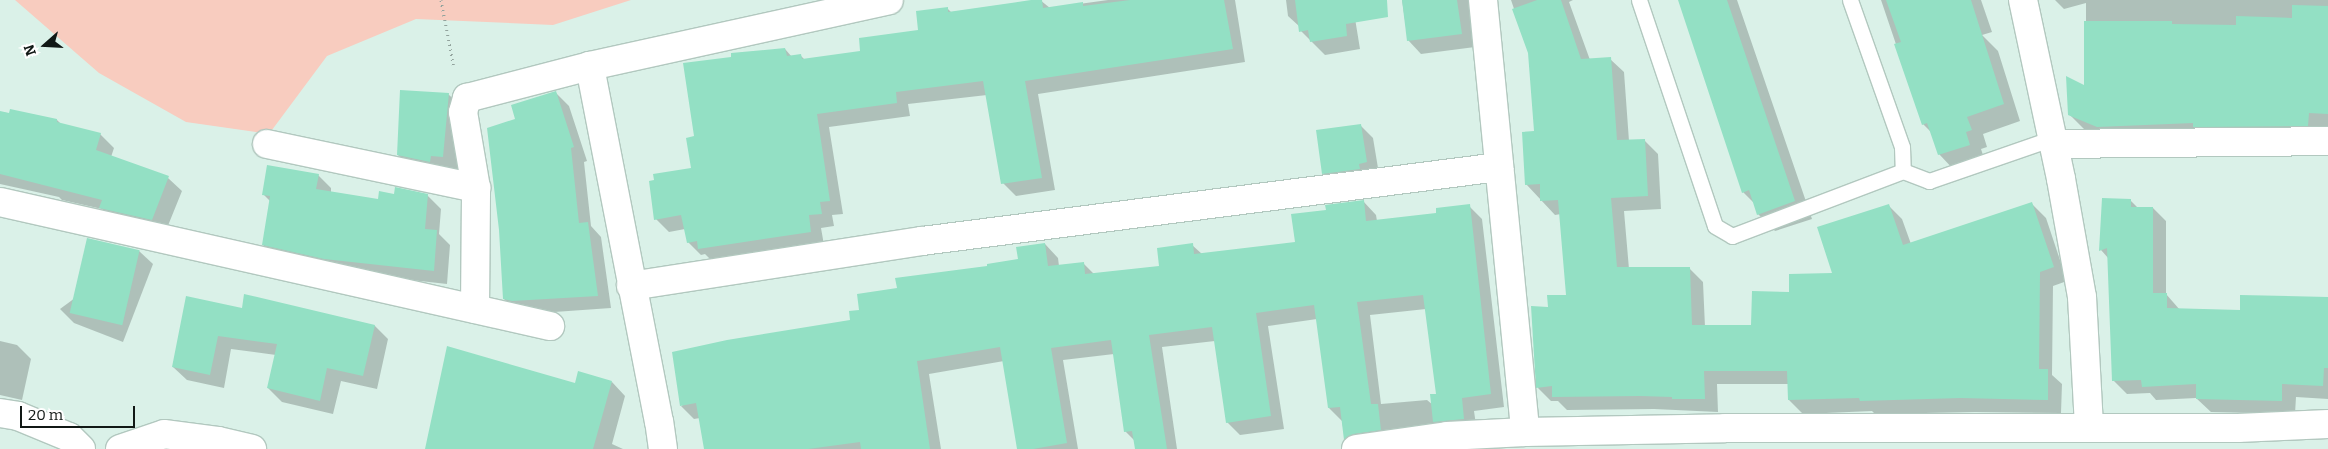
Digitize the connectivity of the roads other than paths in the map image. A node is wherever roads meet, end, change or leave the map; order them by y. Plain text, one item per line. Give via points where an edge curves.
1 (889, 0) edge
2 (1483, 0) edge
3 (1639, 0) edge
4 (1850, 0) edge
5 (2023, 0) edge
6 (590, 66) junction
7 (2053, 141) junction
8 (2328, 141) edge
9 (267, 144) dead end
10 (1499, 167) junction
11 (1903, 171) junction
12 (476, 188) junction
13 (0, 202) edge
14 (632, 286) junction
15 (475, 309) junction
16 (550, 326) dead end
17 (0, 412) edge
18 (2328, 424) edge
19 (2089, 427) junction
20 (1525, 441) edge
21 (81, 449) edge
22 (120, 449) edge
23 (252, 449) edge
24 (662, 449) edge
25 (1356, 449) edge

1 - 6 street
2 - 10 street
3 - 11 lane via 1715,226 1732,236
4 - 11 lane via 1902,147
5 - 7 street
6 - 12 street via 466,98 463,112
6 - 14 street
7 - 8 street
7 - 11 lane via 1929,181
7 - 19 street via 2082,297
9 - 12 street
10 - 14 street via 922,241
10 - 20 street
12 - 15 street
13 - 15 street
14 - 24 street
15 - 16 street
17 - 21 street via 69,437
18 - 19 street via 2238,428
19 - 20 street via 1725,428
20 - 25 street via 1447,436
22 - 23 street via 164,434

